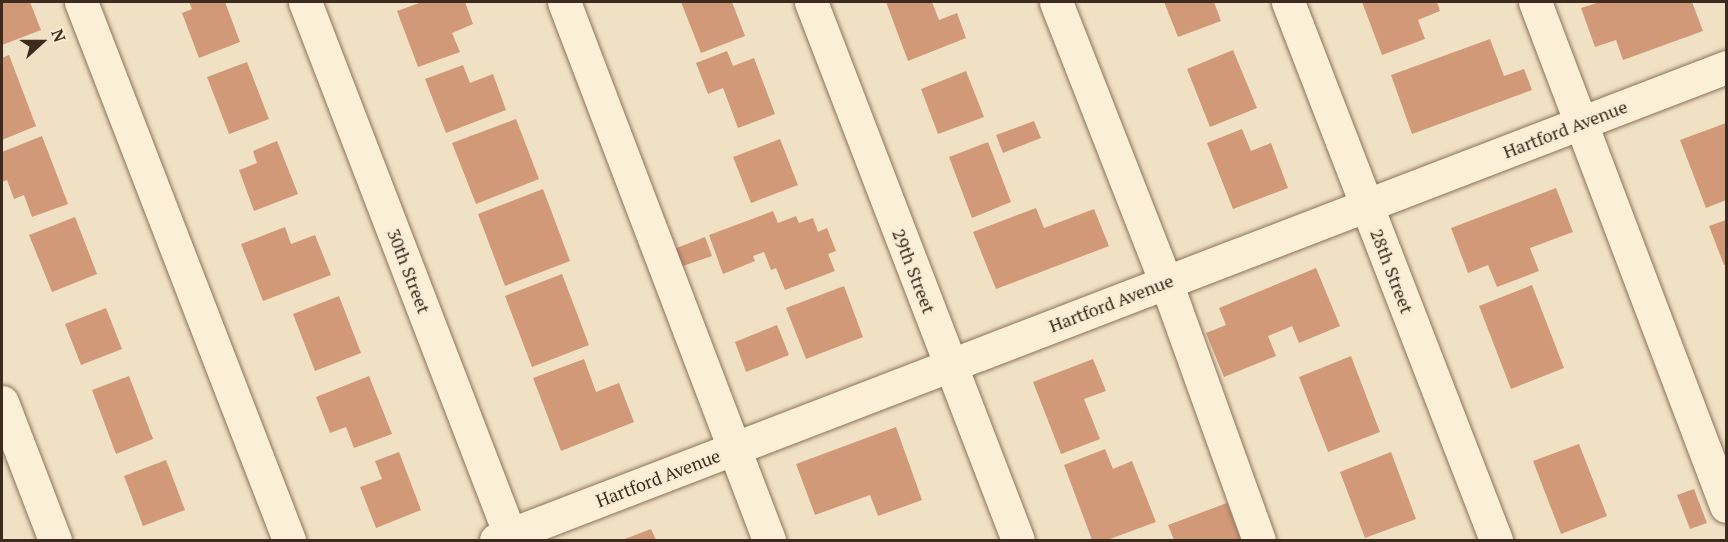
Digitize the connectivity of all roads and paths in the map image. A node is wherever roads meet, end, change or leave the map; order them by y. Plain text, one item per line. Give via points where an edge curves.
1 (81, 2) edge
2 (305, 2) edge
3 (564, 2) edge
4 (811, 2) edge
5 (1056, 2) edge
6 (1288, 2) edge
7 (1535, 2) edge
8 (1726, 67) edge
9 (1582, 123) junction
10 (1367, 205) junction
11 (1166, 282) junction
12 (950, 365) junction
13 (2, 402) edge
14 (733, 449) junction
15 (1726, 506) edge
16 (506, 539) edge
17 (55, 540) edge
18 (290, 540) edge
19 (769, 540) edge
20 (1018, 540) edge
21 (1259, 540) edge
22 (1496, 540) edge

1 - 18 street
2 - 16 street, 30th Street
3 - 14 street
4 - 12 street, 29th Street
5 - 11 street
6 - 10 street, 28th Street
7 - 9 street
8 - 9 street, Hartford Avenue
9 - 10 street, Hartford Avenue
9 - 15 street
10 - 11 street, Hartford Avenue
10 - 22 street, 28th Street
11 - 12 street, Hartford Avenue
11 - 21 street
12 - 14 street, Hartford Avenue
12 - 20 street, 29th Street
13 - 17 street
14 - 16 street, Hartford Avenue
14 - 19 street

